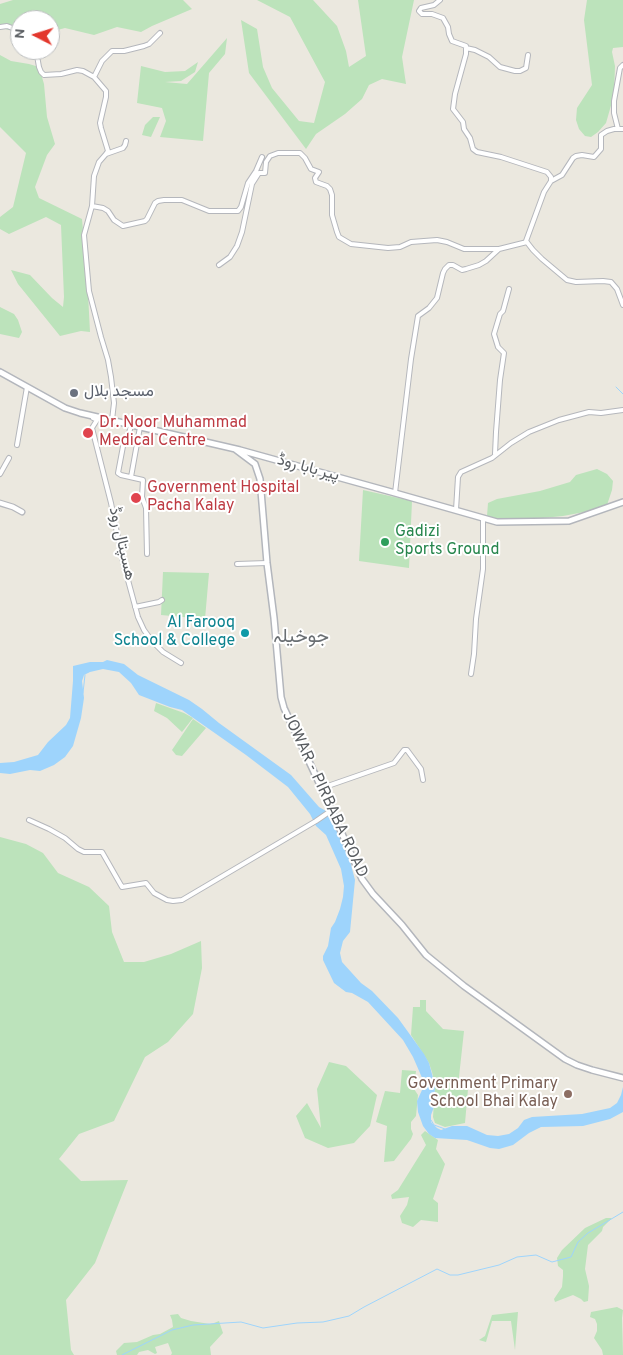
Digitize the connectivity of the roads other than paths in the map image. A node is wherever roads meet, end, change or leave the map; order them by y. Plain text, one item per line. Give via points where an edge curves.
1 (440, 0) edge
2 (160, 33) dead end
3 (466, 48) junction
4 (528, 55) dead end
5 (38, 60) edge
6 (623, 65) edge
7 (94, 77) junction
8 (618, 129) junction
9 (623, 129) edge
10 (126, 141) dead end
11 (106, 154) junction
12 (262, 157) dead end
13 (551, 180) junction
14 (92, 206) junction
15 (527, 242) junction
16 (499, 248) junction
17 (220, 265) dead end
18 (509, 289) dead end
19 (623, 305) edge
20 (0, 372) edge
21 (27, 387) junction
22 (623, 410) edge
23 (89, 415) junction
24 (112, 420) junction
25 (131, 425) junction
26 (140, 427) junction
27 (128, 438) junction
28 (17, 444) dead end
29 (137, 444) junction
30 (235, 449) junction
31 (495, 454) junction
32 (9, 458) dead end
33 (266, 458) junction
34 (258, 470) junction
35 (0, 474) edge
36 (131, 477) junction
37 (395, 493) junction
38 (623, 502) edge
39 (0, 503) edge
40 (456, 510) junction
41 (22, 512) dead end
42 (483, 518) junction
43 (147, 554) dead end
44 (267, 563) junction
45 (238, 564) dead end
46 (162, 600) dead end
47 (135, 607) junction
48 (181, 663) dead end
49 (471, 674) dead end
50 (423, 780) dead end
51 (322, 788) junction
52 (332, 810) junction
53 (29, 820) dead end
54 (623, 1078) edge

1 - 3 street via 421,8 420,13 443,18 452,41
2 - 7 street via 144,46 112,51
3 - 4 street via 489,57 500,67 515,71 526,68
3 - 13 street via 453,109 463,122 473,149 547,172
5 - 7 street via 44,75 77,70
6 - 8 street via 614,101
7 - 11 street via 106,91 100,122 108,150
8 - 9 street
8 - 13 street via 601,135 600,149 594,157 576,156 562,175
10 - 11 street via 123,148
11 - 14 street via 94,176
12 - 14 street via 238,210 209,211 182,200 164,200 155,203 144,222 123,226 108,211
13 - 15 street
14 - 24 street via 84,235 89,291 108,360 114,400
15 - 16 street
15 - 19 street via 567,280 611,282
16 - 17 street via 464,249 437,240 388,248 350,244 339,237 332,215 330,190 316,182 319,172 311,168 300,154 278,153 270,156 265,173 259,173 252,184 237,246
16 - 37 street via 478,265 462,270 453,264 445,268 437,298 418,316
18 - 31 street via 494,334 498,347 504,353
20 - 21 main road, پیر بابا روڈ
21 - 23 main road, پیر بابا روڈ via 65,408
21 - 28 street
22 - 31 street via 589,412 559,420 529,432
23 - 24 main road, پیر بابا روڈ
23 - 47 street, ھسپتال روڈ via 97,420 92,428
24 - 25 main road, پیر بابا روڈ
25 - 26 main road, پیر بابا روڈ
25 - 27 street
26 - 29 street
26 - 30 main road, پیر بابا روڈ
27 - 29 street
27 - 36 street via 124,441 118,473
29 - 36 street
30 - 33 main road, پیر بابا روڈ
30 - 34 main road
31 - 40 street via 461,472
32 - 35 street
33 - 34 main road via 260,462
33 - 37 main road, پیر بابا روڈ
34 - 44 main road, JOWAR - PIRBABA ROAD
36 - 43 street via 143,480
37 - 40 main road, پیر بابا روڈ
38 - 42 main road, پیر بابا روڈ via 569,521 497,522
39 - 41 street
40 - 42 main road, پیر بابا روڈ
42 - 49 street via 482,569
44 - 45 street
44 - 51 main road, JOWAR - PIRBABA ROAD via 281,697
46 - 47 street
47 - 48 street, ھسپتال روڈ via 144,630 152,640 163,652
50 - 51 street via 421,769 404,750 394,763
51 - 52 main road, JOWAR - PIRBABA ROAD
52 - 53 street via 182,900 173,901 154,893 146,883 122,887 102,852 84,852 65,838
52 - 54 main road, JOWAR - PIRBABA ROAD via 362,879 426,955 565,1059

